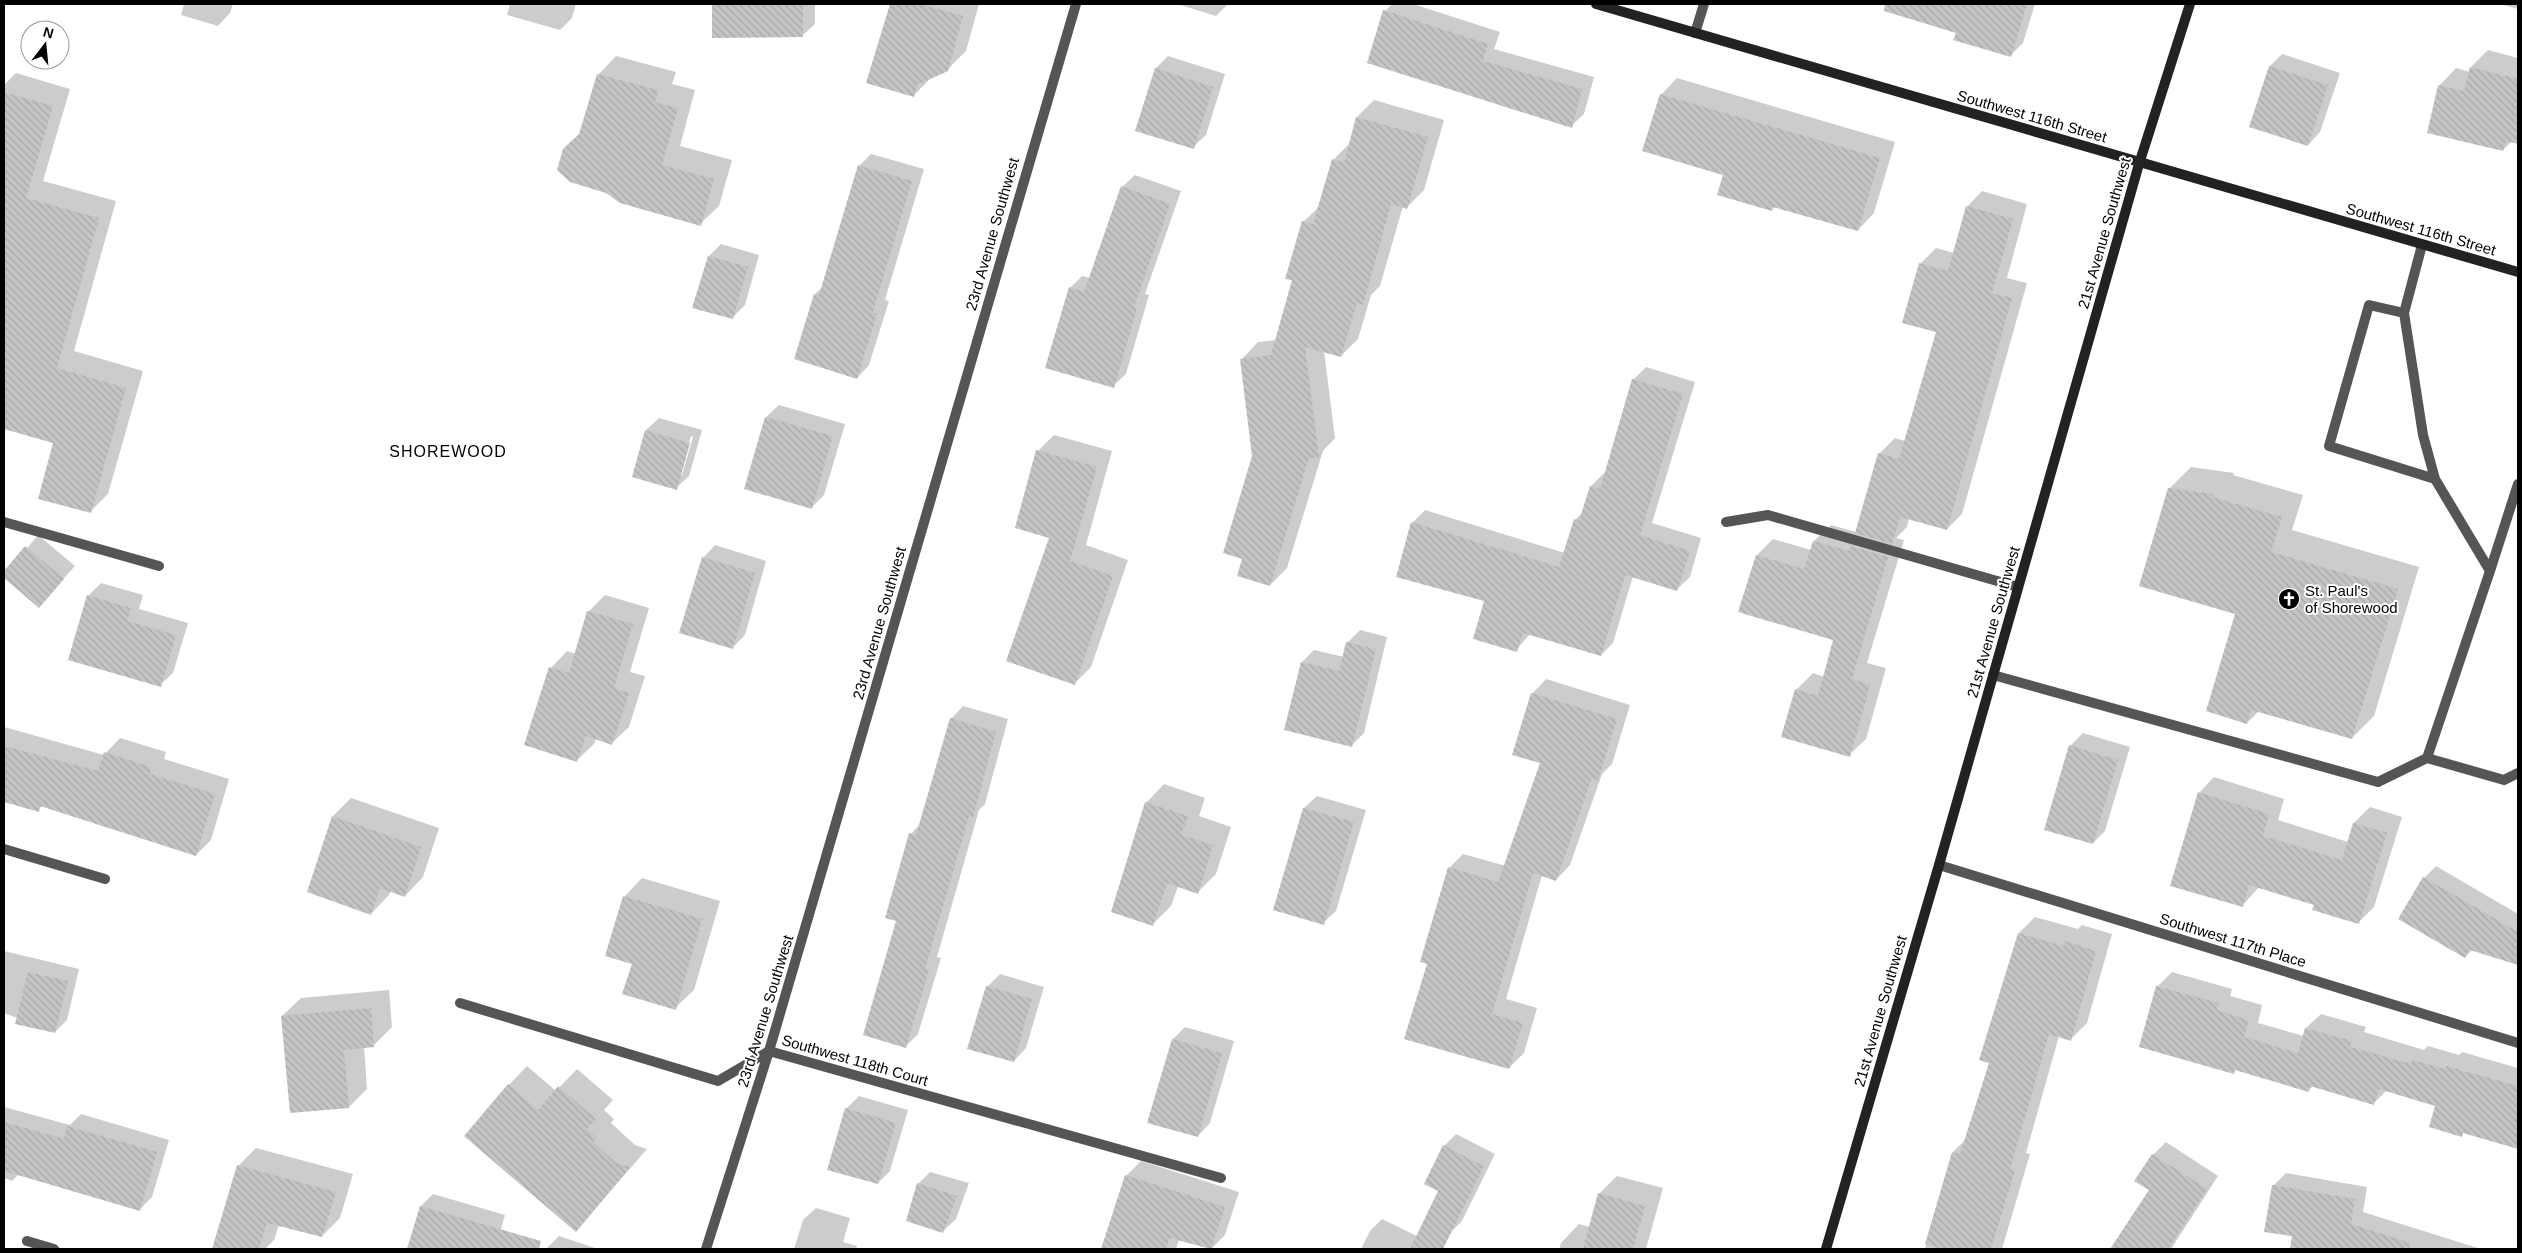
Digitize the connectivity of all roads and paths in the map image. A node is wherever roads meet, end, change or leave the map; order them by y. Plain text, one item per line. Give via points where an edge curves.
1 (1076, 4) edge
2 (1596, 4) edge
3 (1704, 4) edge
4 (2190, 4) edge
5 (1695, 32) junction
6 (2139, 164) junction
7 (2422, 245) junction
8 (2518, 272) edge
9 (2404, 313) junction
10 (2435, 479) junction
11 (2518, 484) edge
12 (4, 522) edge
13 (1726, 522) dead end
14 (159, 566) dead end
15 (2490, 571) junction
16 (2018, 587) junction
17 (1993, 675) junction
18 (2427, 758) junction
19 (2518, 773) edge
20 (4, 849) edge
21 (1939, 865) junction
22 (105, 879) dead end
23 (460, 1004) dead end
24 (2518, 1043) edge
25 (769, 1051) junction
26 (1221, 1178) dead end
27 (27, 1242) dead end
28 (54, 1249) edge
29 (706, 1249) edge
30 (1826, 1249) edge

1 - 25 street, 23rd Avenue Southwest
2 - 5 street, Southwest 116th Street
3 - 5 street
4 - 6 street, 21st Avenue Southwest
5 - 6 street, Southwest 116th Street
6 - 7 street, Southwest 116th Street
6 - 16 street, 21st Avenue Southwest
7 - 8 street, Southwest 116th Street
7 - 9 street
9 - 10 street via 2423,435
9 - 10 street via 2369,305 2329,446
10 - 15 street
11 - 15 street
12 - 14 street
13 - 16 street via 1768,515
15 - 18 street
16 - 17 street, 21st Avenue Southwest
17 - 18 street via 2378,782
17 - 21 street, 21st Avenue Southwest
18 - 19 street via 2504,780
20 - 22 street
21 - 24 street, Southwest 117th Place
21 - 30 street, 21st Avenue Southwest
23 - 25 street, Southwest 118th Court via 718,1080
25 - 26 street, Southwest 118th Court
25 - 29 street, 23rd Avenue Southwest
27 - 28 street

